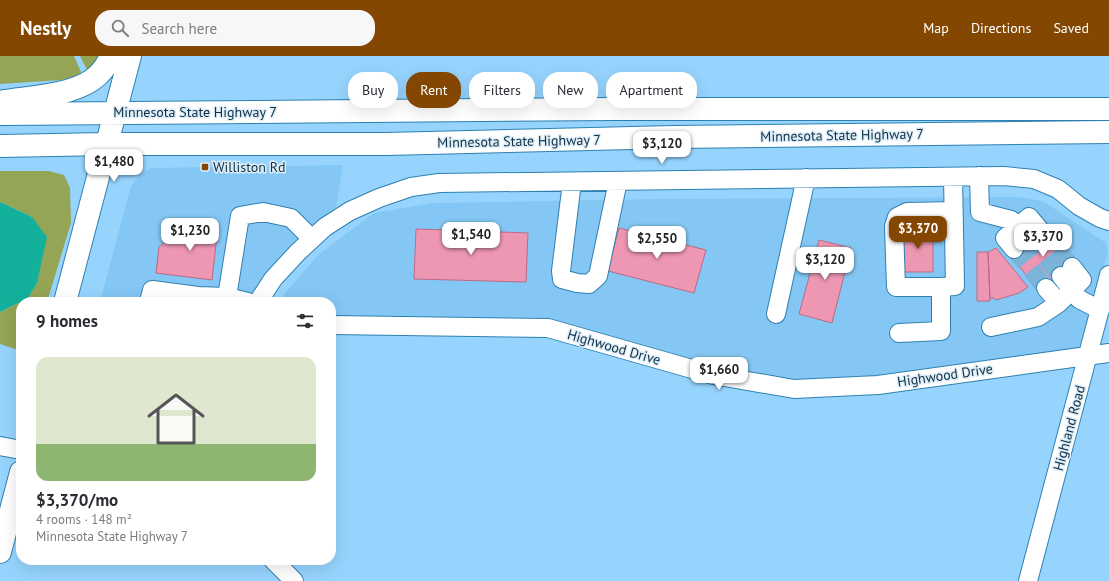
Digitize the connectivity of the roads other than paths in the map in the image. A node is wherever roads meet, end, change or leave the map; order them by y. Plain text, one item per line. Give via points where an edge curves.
1 (111, 56) edge
2 (130, 56) edge
3 (0, 102) edge
4 (1103, 107) edge
5 (116, 112) junction
6 (0, 114) edge
7 (1063, 132) junction
8 (1109, 132) edge
9 (106, 144) junction
10 (0, 146) edge
11 (1109, 148) edge
12 (979, 176) junction
13 (953, 177) junction
14 (806, 178) junction
15 (618, 181) junction
16 (572, 182) junction
17 (953, 211) junction
18 (1109, 221) edge
19 (312, 239) junction
20 (1014, 249) tunnel mouth
21 (1109, 276) edge
22 (941, 287) junction
23 (1046, 288) tunnel mouth
24 (66, 297) edge
25 (150, 297) edge
26 (186, 297) edge
27 (227, 297) edge
28 (261, 297) edge
29 (1058, 303) junction
30 (1100, 310) junction
31 (776, 314) dead end
32 (336, 324) edge
33 (991, 327) dead end
34 (899, 333) dead end
35 (1109, 353) edge
36 (1088, 356) junction
37 (0, 446) edge
38 (16, 449) edge
39 (16, 491) edge
40 (0, 552) edge
41 (279, 565) edge
42 (294, 581) edge
43 (1028, 581) edge

1 - 3 main road via 93,80 78,88
2 - 5 main road
4 - 5 main road, Minnesota State Highway 7
5 - 6 main road, Minnesota State Highway 7
5 - 9 main road
7 - 8 main road, Minnesota State Highway 7
7 - 9 main road, Minnesota State Highway 7 via 386,144
7 - 11 main road via 1104,144
9 - 10 main road, Minnesota State Highway 7
9 - 24 main road
12 - 13 street
12 - 18 street via 1034,179 1058,188 1079,206
12 - 20 street via 980,212 1006,218 1028,231 1006,238
13 - 14 street
13 - 17 street
14 - 15 street
14 - 31 street
15 - 16 street
15 - 16 street via 598,276 589,284 562,278
16 - 19 street via 439,183 411,187 350,211
17 - 22 street via 954,286
17 - 22 street via 907,212 897,217 894,226 896,288
19 - 27 street via 291,218 263,212 240,216
19 - 28 street via 273,279
21 - 30 street, Highland Road
22 - 34 street via 941,331
23 - 29 street
25 - 26 street via 152,290
29 - 30 street via 1068,278 1079,299
29 - 33 street via 1038,317
30 - 36 street, Highland Road
32 - 36 street, Highwood Drive via 548,328 714,375 794,389 878,385
35 - 36 street, Highwood Drive
36 - 43 street, Highland Road
37 - 38 street
39 - 40 main road
41 - 42 street

